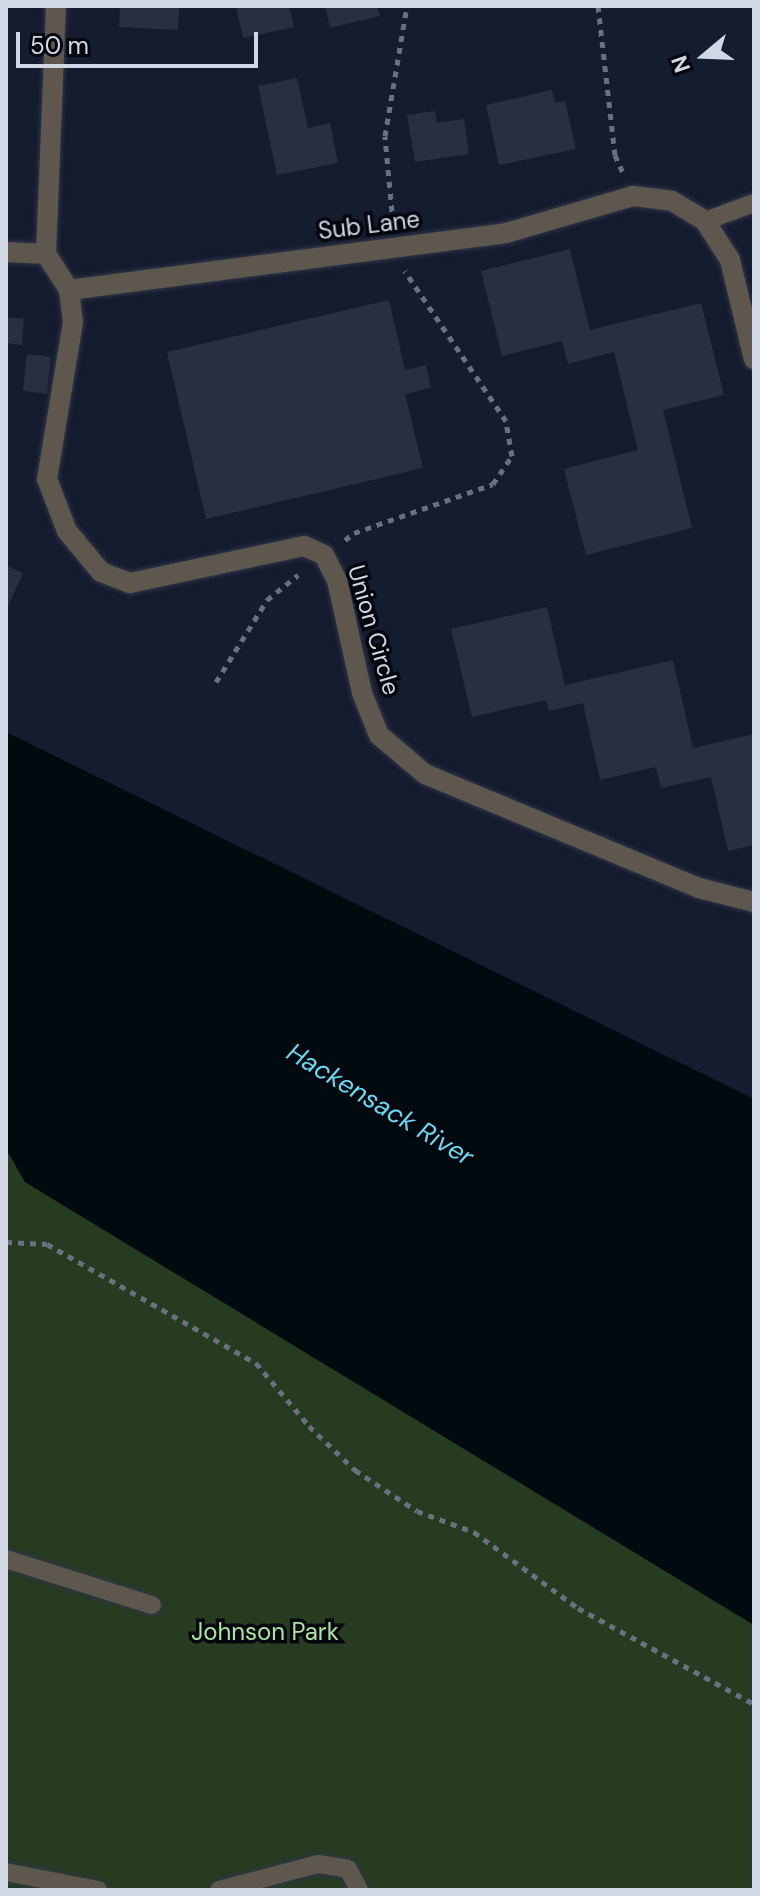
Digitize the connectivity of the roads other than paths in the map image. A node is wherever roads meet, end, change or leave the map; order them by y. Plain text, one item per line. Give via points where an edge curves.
1 (56, 6) edge
2 (754, 203) edge
3 (705, 221) junction
4 (6, 252) edge
5 (46, 254) junction
6 (69, 290) junction
7 (754, 359) edge
8 (754, 902) edge
9 (6, 1559) edge
10 (152, 1605) dead end
11 (6, 1872) edge
12 (98, 1890) edge
13 (219, 1890) edge
14 (359, 1890) edge

1 - 5 street
2 - 3 lane
3 - 6 street, Sub Lane via 672,201 633,196 506,233
3 - 7 street via 730,260
4 - 5 street
5 - 6 street, Union Circle
6 - 8 street, Union Circle via 73,322 47,479 67,531 101,572 130,583 304,546 324,555 337,580 362,693 379,735 425,774 699,888
9 - 10 lane
11 - 12 lane
13 - 14 lane via 318,1864 348,1869

